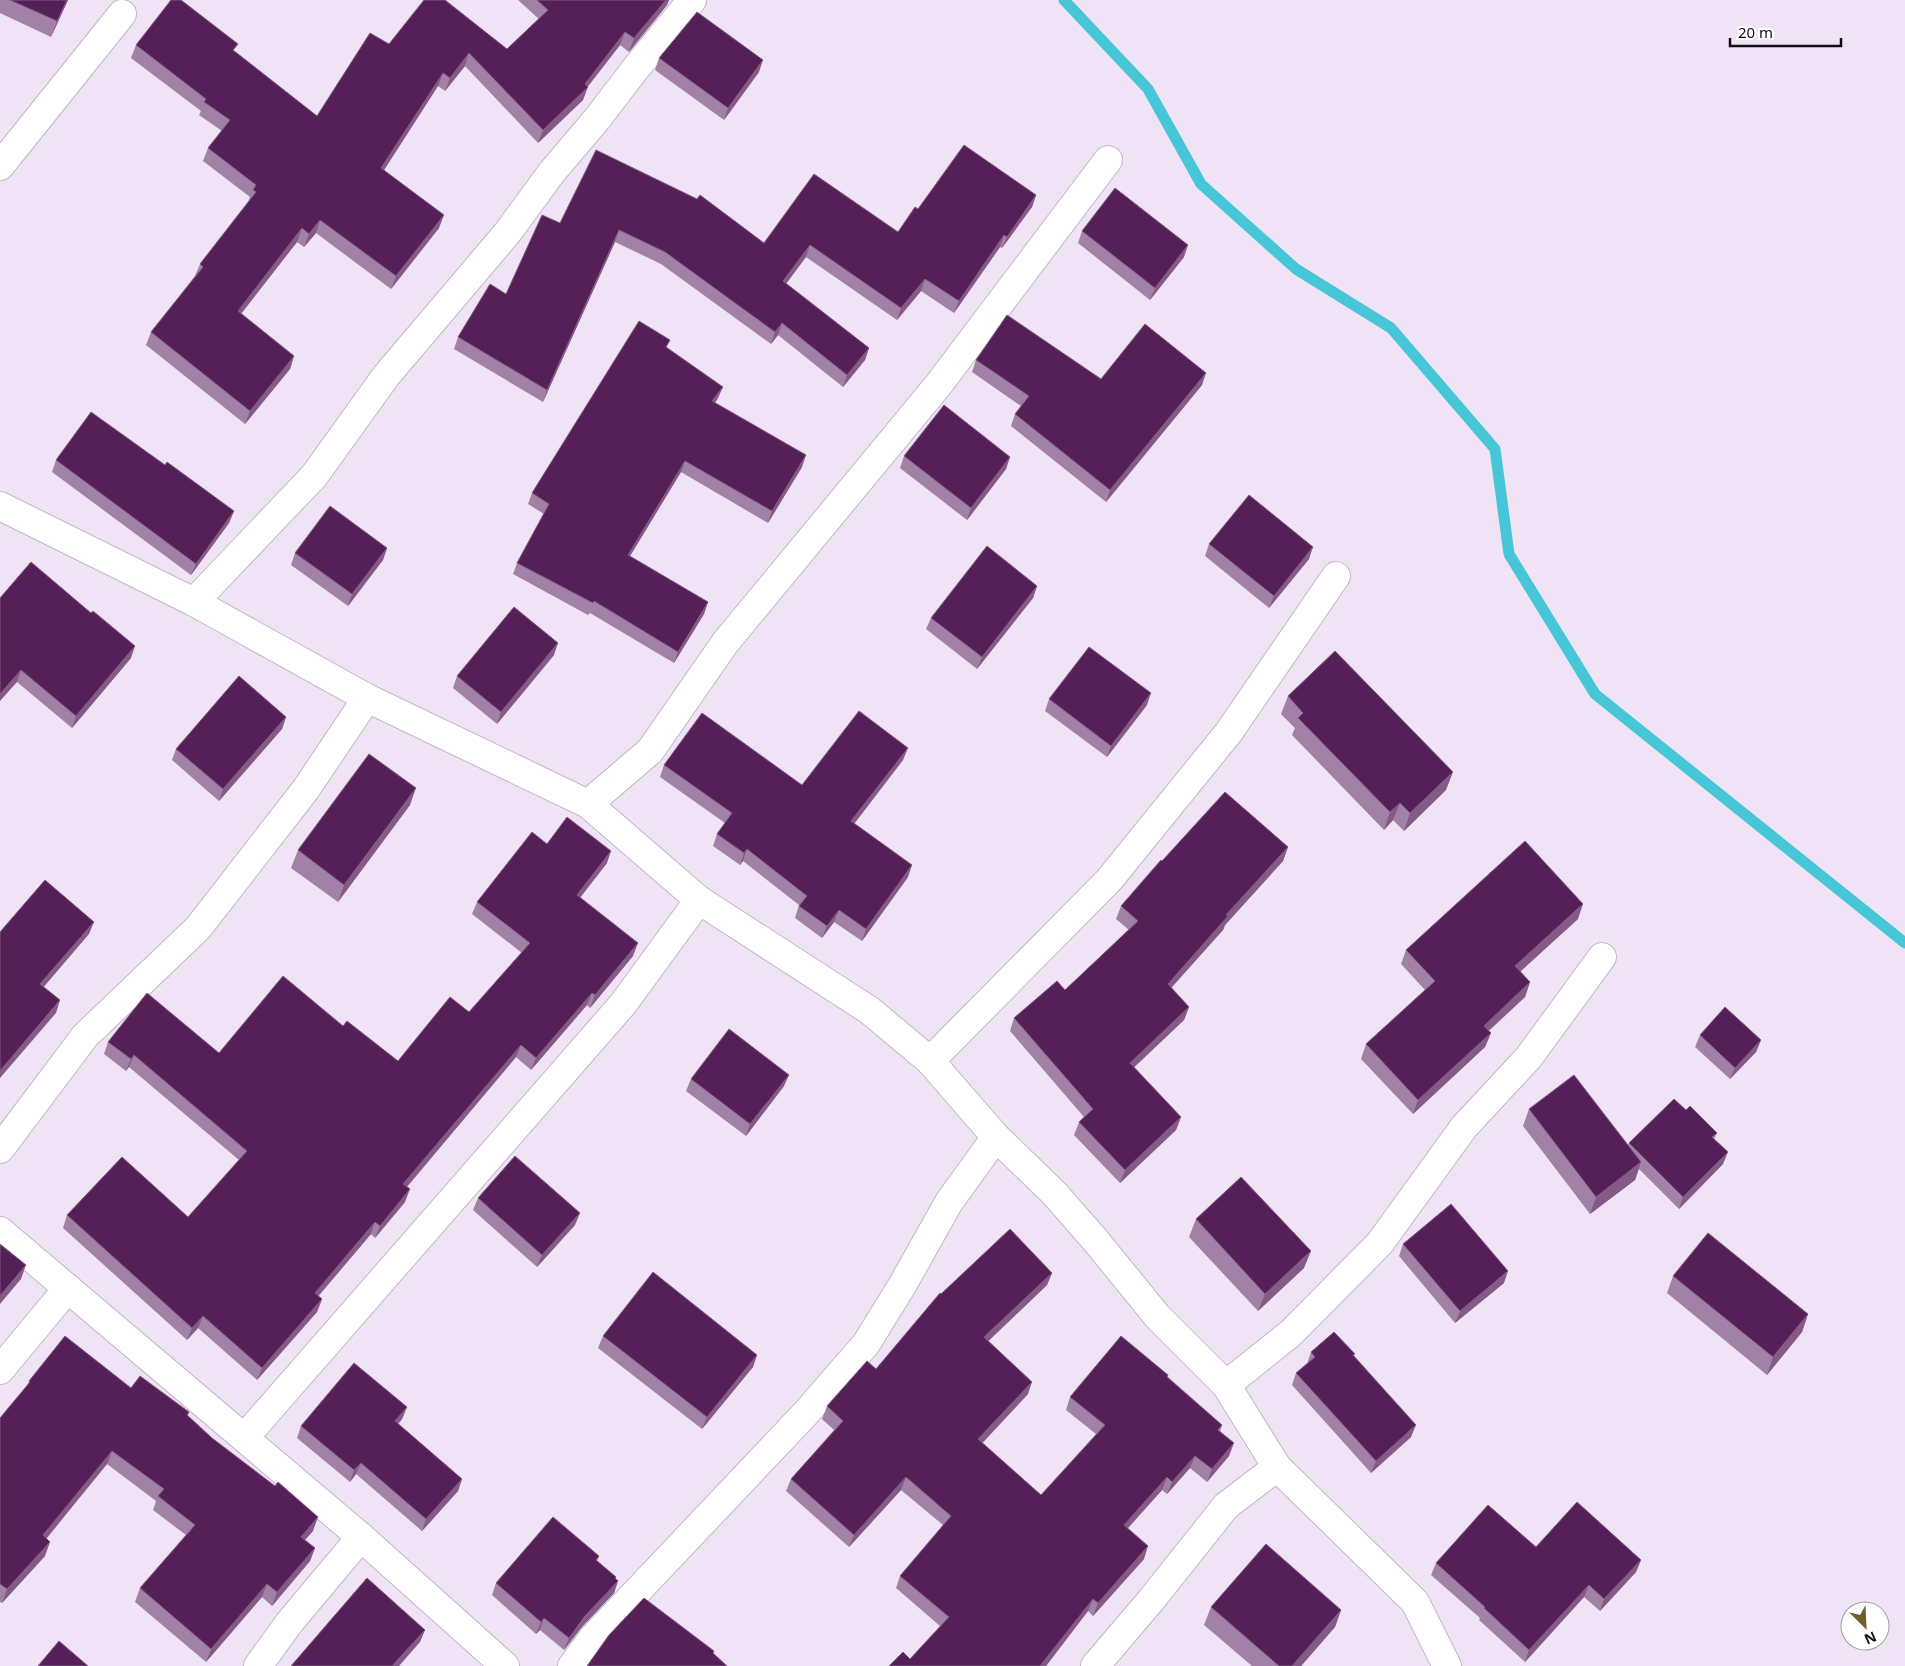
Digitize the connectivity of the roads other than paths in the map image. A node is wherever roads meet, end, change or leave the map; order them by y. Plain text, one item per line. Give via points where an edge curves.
1 (692, 0) edge
2 (122, 14) dead end
3 (1108, 160) dead end
4 (0, 166) edge
5 (5, 516) edge
6 (1336, 576) dead end
7 (194, 602) junction
8 (367, 698) junction
9 (588, 804) junction
10 (699, 900) junction
11 (1602, 956) dead end
12 (930, 1061) junction
13 (996, 1136) junction
14 (0, 1149) edge
15 (0, 1231) edge
16 (68, 1288) junction
17 (0, 1370) edge
18 (1226, 1385) junction
19 (245, 1437) junction
20 (1277, 1467) junction
21 (361, 1537) junction
22 (258, 1666) edge
23 (505, 1666) edge
24 (572, 1666) edge
25 (1095, 1666) edge
26 (1447, 1666) edge

1 - 7 street via 552,172 508,232 386,376 314,476
2 - 4 street
3 - 9 street via 939,384 725,644 650,751
5 - 7 street
6 - 12 street via 1229,732 1109,880
7 - 8 street
8 - 9 street
8 - 14 street via 306,788 198,928 85,1036
9 - 10 street
10 - 12 street via 869,1010
10 - 19 street via 623,1004
11 - 18 street via 1529,1057 1464,1127 1380,1243 1291,1332
12 - 13 street
13 - 18 street via 1054,1193 1157,1316
13 - 24 street via 948,1202 866,1344 806,1413 592,1639
15 - 16 street
16 - 17 street
16 - 19 street
18 - 20 street
19 - 21 street
20 - 25 street via 1226,1506
20 - 26 street via 1415,1602
21 - 22 street via 289,1623
21 - 23 street

